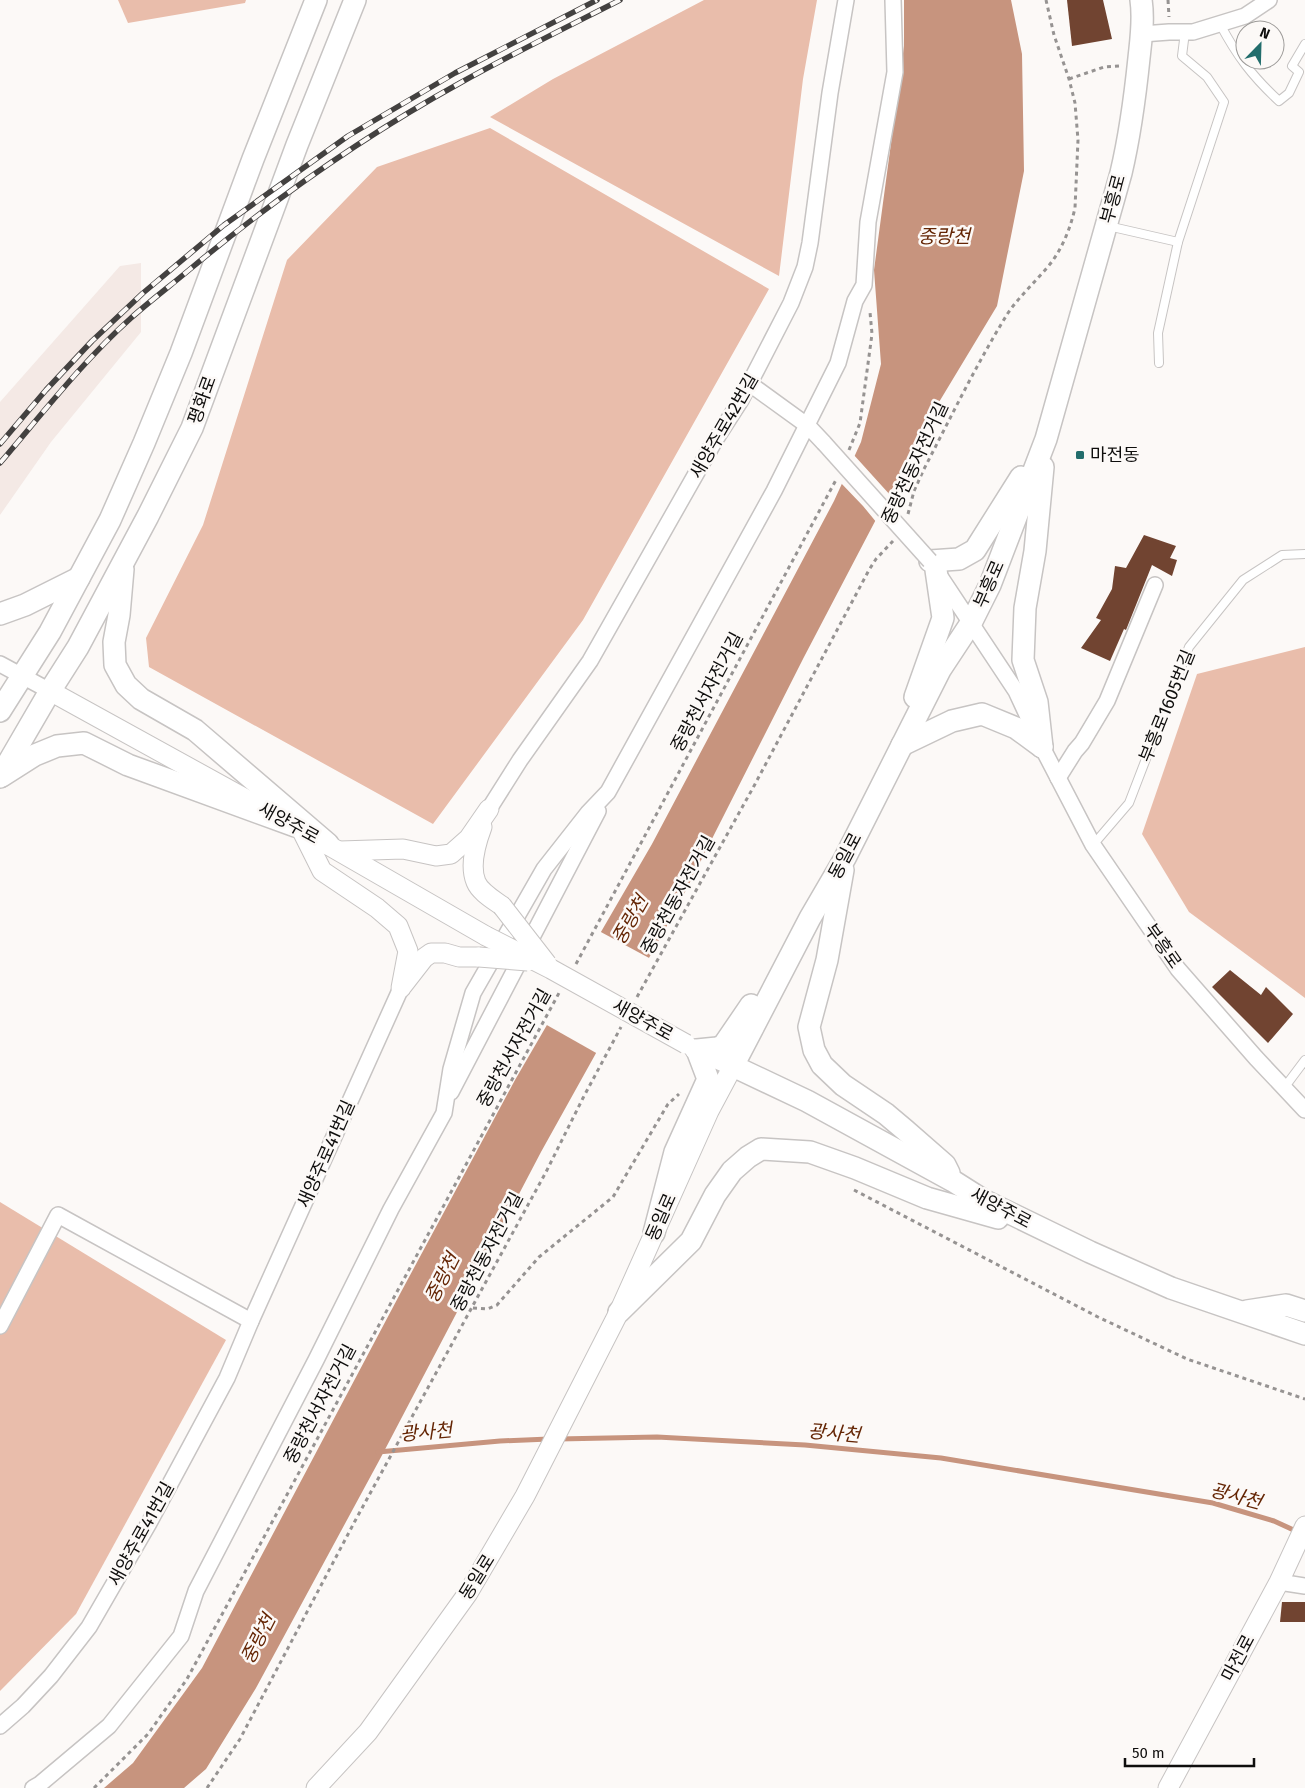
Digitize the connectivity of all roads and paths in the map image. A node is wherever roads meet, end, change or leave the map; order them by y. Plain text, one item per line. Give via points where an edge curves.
1 (316, 0) edge
2 (355, 0) edge
3 (846, 0) edge
4 (894, 0) edge
5 (1046, 0) edge
6 (1141, 0) edge
7 (1168, 0) edge
8 (1269, 0) edge
9 (1169, 17) dead end
10 (1220, 24) junction
11 (1185, 32) junction
12 (1142, 34) junction
13 (1305, 44) edge
14 (1123, 66) dead end
15 (1070, 79) junction
16 (1106, 225) junction
17 (1178, 242) junction
18 (864, 285) junction
19 (1159, 363) dead end
20 (750, 384) junction
21 (808, 426) junction
22 (1046, 439) junction
23 (846, 457) dead end
24 (839, 473) dead end
25 (906, 519) dead end
26 (898, 535) dead end
27 (1305, 554) edge
28 (124, 561) junction
29 (933, 565) junction
30 (79, 578) junction
31 (1155, 585) dead end
32 (0, 614) edge
33 (971, 622) junction
34 (0, 664) edge
35 (22, 676) junction
36 (50, 691) junction
37 (0, 711) edge
38 (902, 746) junction
39 (1042, 747) junction
40 (892, 764) junction
41 (0, 777) edge
42 (1058, 778) junction
43 (608, 792) junction
44 (489, 809) junction
45 (298, 828) junction
46 (1093, 844) junction
47 (334, 848) junction
48 (845, 858) junction
49 (810, 918) junction
50 (544, 966) junction
51 (574, 967) dead end
52 (400, 988) junction
53 (560, 992) dead end
54 (636, 999) dead end
55 (622, 1025) dead end
56 (691, 1047) junction
57 (1305, 1060) edge
58 (734, 1066) junction
59 (1284, 1088) junction
60 (679, 1094) dead end
61 (446, 1103) junction
62 (1305, 1110) edge
63 (953, 1181) junction
64 (846, 1185) dead end
65 (1046, 1231) junction
66 (654, 1234) junction
67 (473, 1308) junction
68 (1305, 1311) edge
69 (619, 1312) junction
70 (1244, 1312) junction
71 (250, 1321) junction
72 (0, 1326) edge
73 (1305, 1334) edge
74 (1305, 1399) edge
75 (1305, 1526) edge
76 (1283, 1574) junction
77 (1305, 1586) edge
78 (0, 1726) edge
79 (33, 1788) edge
80 (94, 1788) edge
81 (207, 1788) edge
82 (316, 1788) edge
83 (1168, 1788) edge

1 - 30 main road, 평화로 via 181,353 110,520
2 - 28 main road, 평화로 via 297,145 192,428
3 - 20 street, 새양주로42번길 via 805,267 791,304
4 - 18 street via 895,72 868,222
5 - 15 path, 중랑천동자전거길 via 1054,35
6 - 12 main road, 부흥로
7 - 9 path
8 - 10 street via 1245,16
10 - 11 street
10 - 13 lane via 1235,52 1261,85 1279,101 1289,93 1298,72 1292,66
11 - 12 street
11 - 17 lane via 1182,56 1208,77 1224,102
12 - 16 main road, 부흥로 via 1131,130
14 - 15 path via 1104,67
15 - 25 path, 중랑천동자전거길 via 1078,140 1075,208 1068,234 1046,269 1019,298 996,334 924,469
16 - 17 lane
16 - 22 main road, 부흥로
17 - 19 lane via 1158,334
18 - 21 street via 855,301 838,363
18 - 23 path via 872,334 860,423
20 - 21 street
20 - 44 street, 새양주로42번길 via 590,661
21 - 29 street, bridge
21 - 43 street
22 - 29 main road via 975,550 959,559
22 - 33 main road, 부흥로 via 990,584
22 - 39 main road via 1035,551 1025,608 1023,660 1037,702
24 - 51 path, 중랑천서자전거길
26 - 54 path, 중랑천동자전거길 via 869,570
27 - 46 lane, 부흥로1605번길 via 1282,555 1243,580 1189,647 1129,803
28 - 36 main road, 평화로 via 78,647
28 - 47 main road via 114,642 115,665 126,685 141,699 195,730
29 - 33 street
29 - 40 main road via 943,618
30 - 32 main road
30 - 35 main road, 평화로
31 - 42 street via 1107,701
33 - 38 main road, 동일로 via 940,670
33 - 39 street, 부흥로 via 1016,691
34 - 35 street, 새양주로
35 - 36 street, 새양주로
35 - 37 main road, 평화로
36 - 41 main road, 평화로
36 - 45 street, 새양주로
38 - 39 main road via 952,721 982,714 1016,728
38 - 40 main road, 동일로
39 - 42 street, 부흥로
40 - 48 main road, 동일로
41 - 45 main road via 35,755 57,746 84,743 128,765
42 - 46 street, 부흥로
43 - 61 street
43 - 61 street via 544,870 473,993 451,1069
44 - 47 street via 469,838 451,854 436,856 403,848
44 - 50 street, bridge via 475,845 476,882 502,906
45 - 47 street, 새양주로
45 - 52 street via 322,871 398,926 408,951
46 - 59 street, 부흥로 via 1178,970
47 - 50 street, 새양주로, bridge
48 - 49 main road, 동일로
48 - 63 main road via 827,960 809,1027 814,1050 822,1065 842,1085 886,1114 946,1165
49 - 56 main road via 723,1046
49 - 58 main road, 동일로
50 - 52 street, bridge via 432,953 424,958
50 - 56 street, 새양주로, bridge
52 - 71 street, 새양주로41번길
53 - 80 path, 중랑천서자전거길 via 187,1679 148,1734
55 - 67 path, 중랑천동자전거길
56 - 58 street, 새양주로
56 - 66 main road via 708,1079 675,1152
57 - 59 lane
58 - 63 main road, 새양주로 via 807,1101
58 - 66 street, 동일로 via 709,1111
59 - 62 street, 부흥로
60 - 67 path via 668,1104 613,1197 539,1258 497,1305
61 - 79 street via 444,1113 391,1209 196,1591 181,1636 109,1726
63 - 65 main road, 새양주로 via 983,1200
64 - 74 path via 1098,1317 1187,1358
65 - 69 main road via 927,1198 810,1152 761,1149 732,1171 715,1195 692,1241
65 - 70 main road, 새양주로 via 1172,1288
66 - 69 street, 동일로
67 - 81 path, 중랑천동자전거길 via 355,1521 240,1739
68 - 70 main road via 1286,1305
69 - 82 street, 동일로 via 525,1496 468,1593 368,1732
70 - 73 main road, 새양주로
71 - 72 street via 58,1215
71 - 78 street, 새양주로41번길 via 227,1378 89,1627 50,1676
75 - 76 street, 마전로
76 - 77 street
76 - 83 street, 마전로

